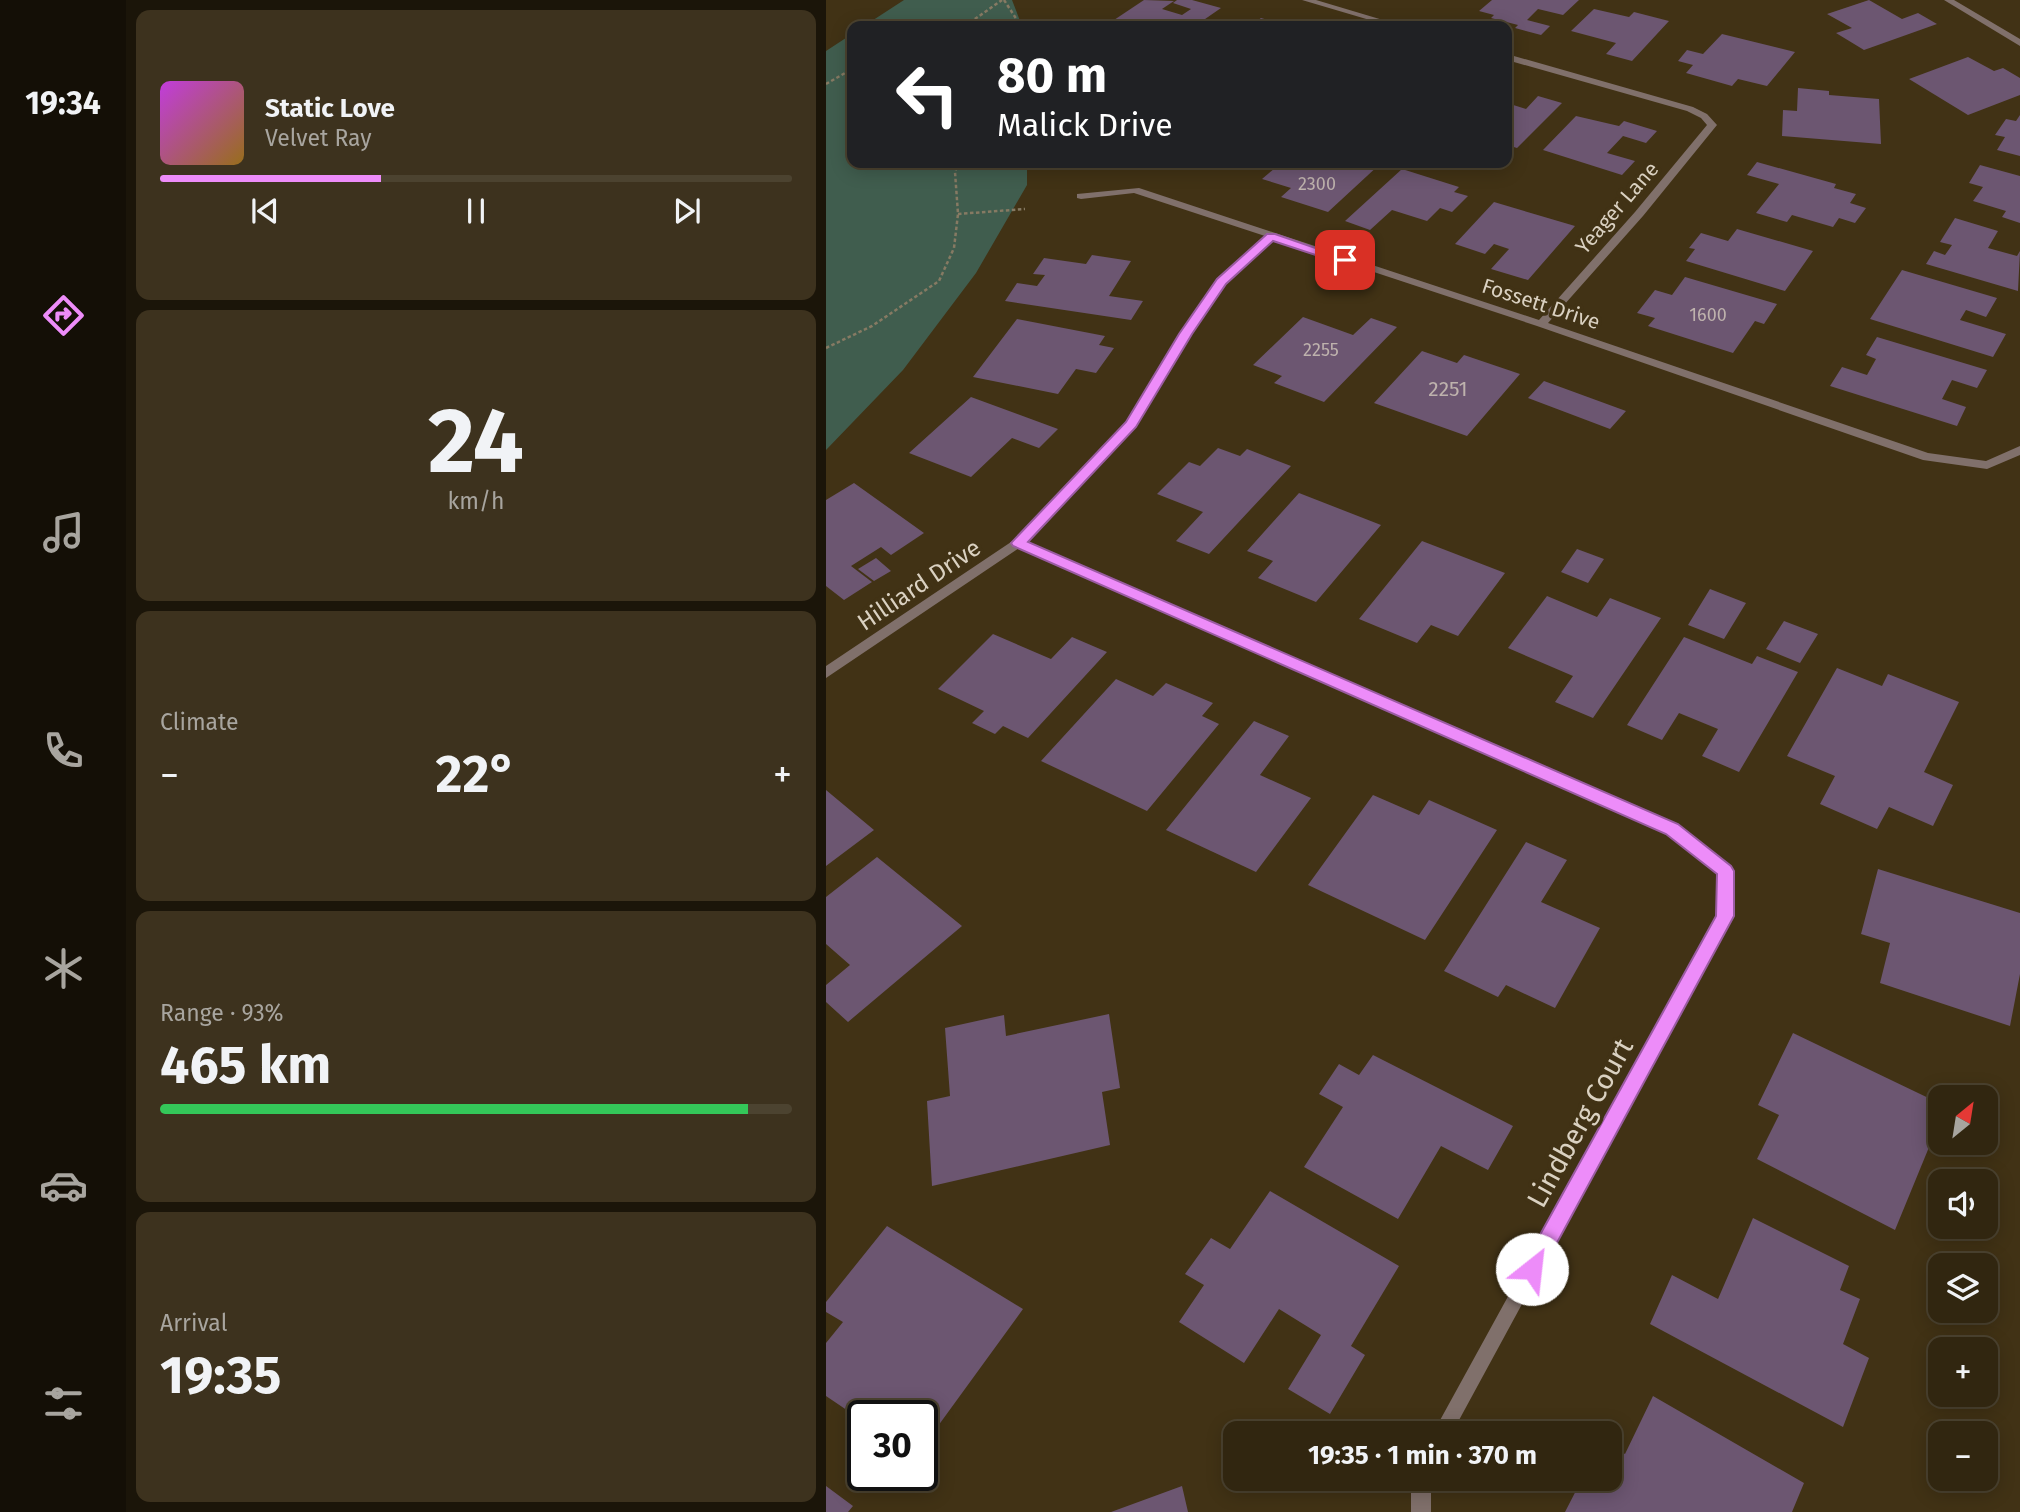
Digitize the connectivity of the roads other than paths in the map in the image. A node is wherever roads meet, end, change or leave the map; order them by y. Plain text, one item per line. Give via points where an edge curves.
1 (1306, 0) edge
2 (1948, 0) edge
3 (1381, 21) edge
4 (2020, 43) edge
5 (1512, 58) edge
6 (1081, 196) dead end
7 (1271, 236) junction
8 (1541, 324) junction
9 (2020, 450) edge
10 (1018, 543) junction
11 (826, 673) edge
12 (1449, 1421) edge
13 (1421, 1491) edge
14 (1421, 1512) edge

1 - 3 street
2 - 4 street
5 - 8 street, Yeager Lane via 1690,109 1712,125
6 - 7 street, Fossett Drive via 1135,190
7 - 8 street, Fossett Drive
7 - 10 street, Hilliard Drive via 1222,281 1131,424
8 - 9 street, Fossett Drive via 1927,457 1987,465
10 - 11 street, Hilliard Drive
10 - 12 street, Lindberg Court via 1672,829 1725,871 1725,916
13 - 14 street

